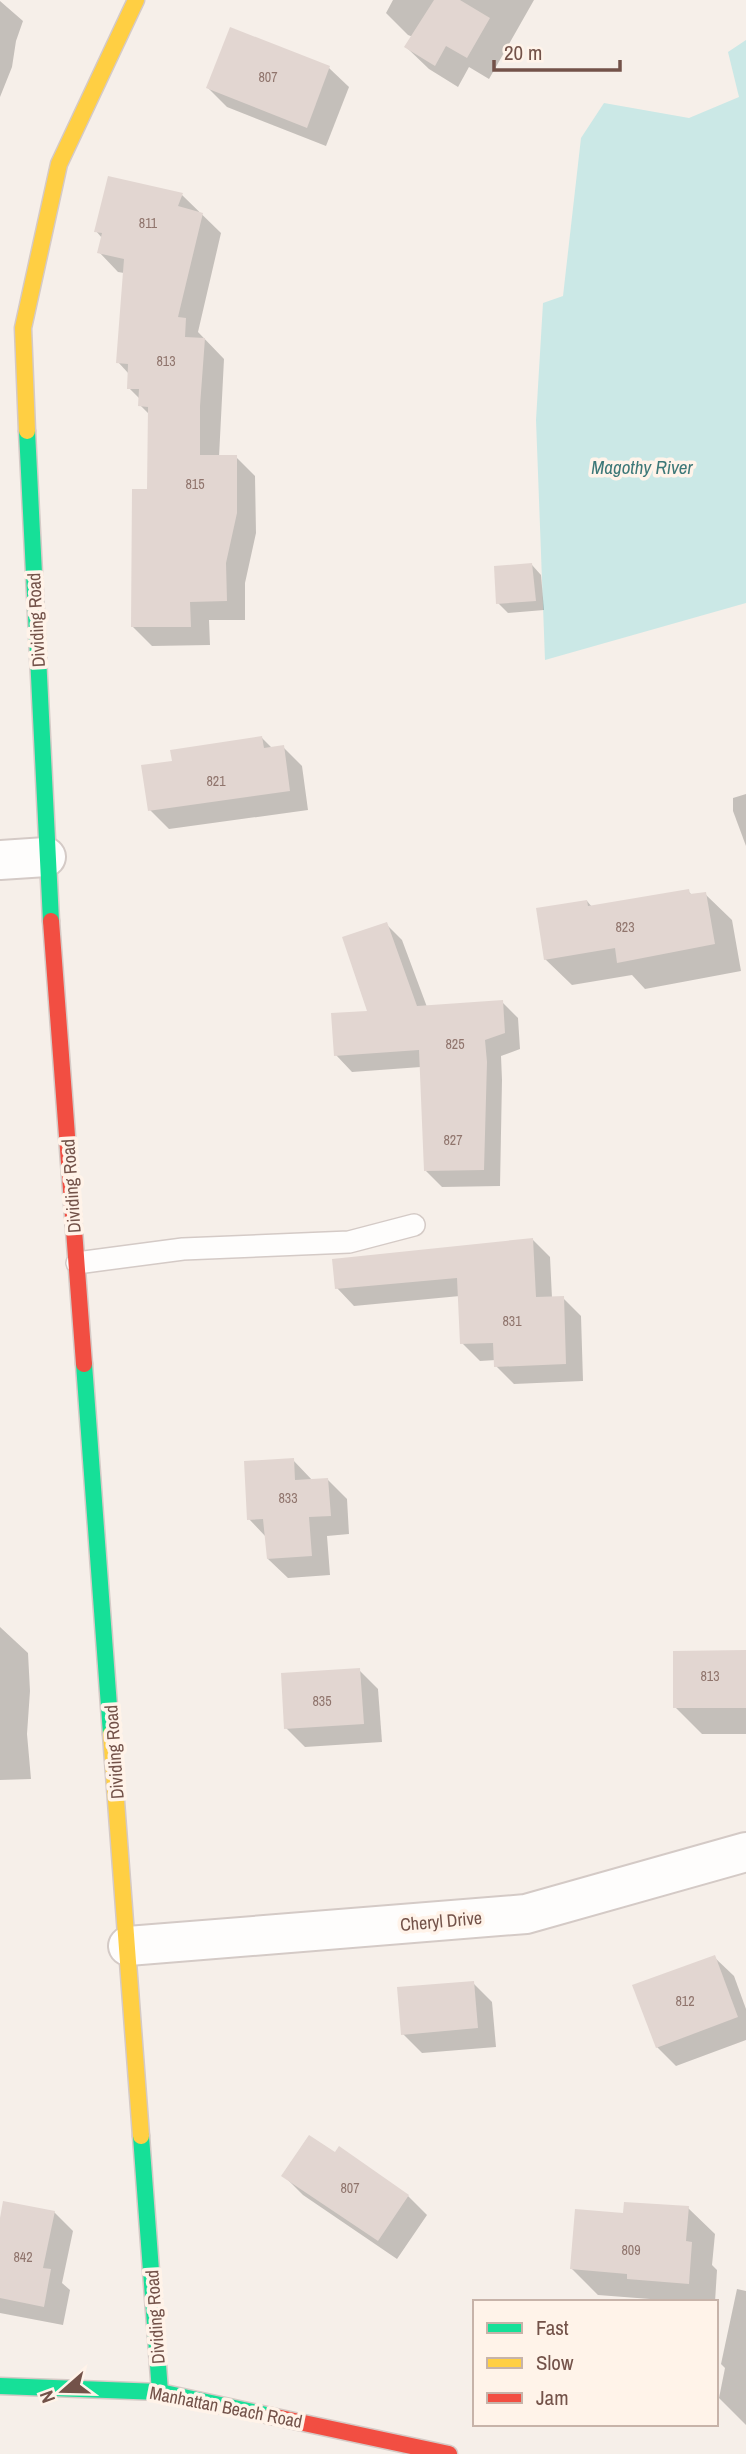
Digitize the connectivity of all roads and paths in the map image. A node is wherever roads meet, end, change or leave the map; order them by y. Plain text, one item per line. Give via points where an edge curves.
1 (136, 0) edge
2 (46, 857) junction
3 (0, 860) edge
4 (414, 1225) dead end
5 (77, 1263) junction
6 (746, 1852) edge
7 (128, 1946) junction
8 (0, 2386) edge
9 (160, 2392) junction
10 (449, 2454) edge

1 - 2 street, Dividing Road via 60,164 23,328
2 - 3 street
2 - 5 street, Dividing Road
4 - 5 lane via 349,1242 183,1249
5 - 7 street, Dividing Road
6 - 7 street, Cheryl Drive via 526,1914
7 - 9 street, Dividing Road
8 - 9 street, Manhattan Beach Road
9 - 10 street, Manhattan Beach Road

